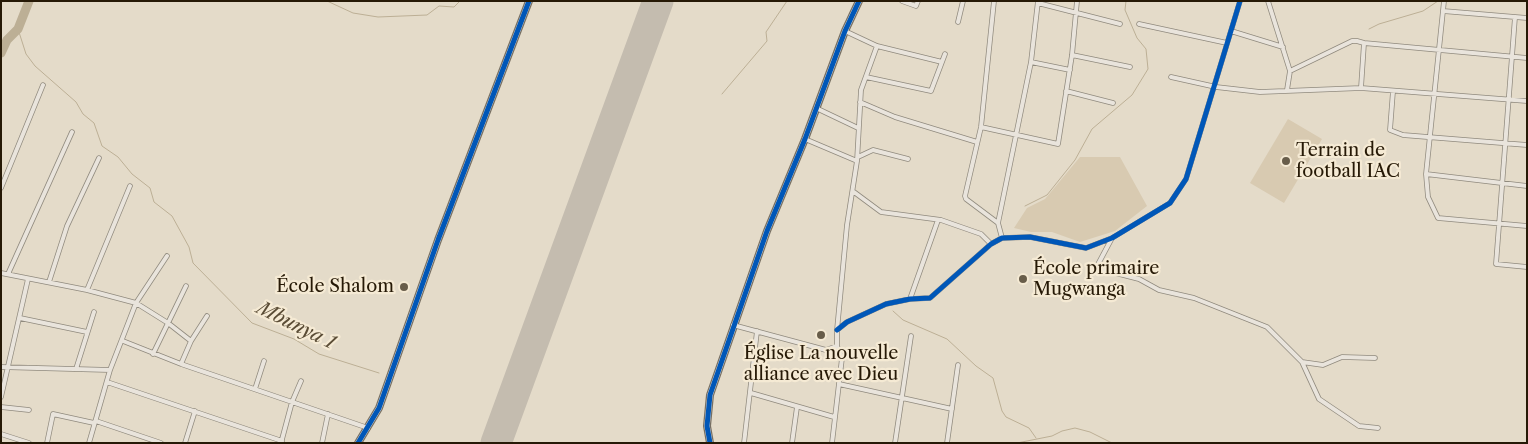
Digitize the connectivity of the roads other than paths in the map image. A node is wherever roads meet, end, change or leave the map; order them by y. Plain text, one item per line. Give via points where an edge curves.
1 (529, 1) edge
2 (859, 1) edge
3 (918, 1) edge
4 (963, 1) edge
5 (994, 1) edge
6 (1076, 1) edge
7 (1240, 1) edge
8 (1268, 1) edge
9 (1444, 1) edge
10 (904, 2) edge
11 (1038, 2) edge
12 (1443, 11) junction
13 (1076, 13) junction
14 (1515, 17) junction
15 (1527, 18) edge
16 (958, 22) dead end
17 (1120, 24) dead end
18 (1139, 24) dead end
19 (845, 31) junction
20 (1231, 31) junction
21 (1227, 43) junction
22 (1364, 43) junction
23 (877, 46) junction
24 (1283, 47) junction
25 (1439, 50) junction
26 (945, 54) dead end
27 (1072, 55) junction
28 (1512, 58) junction
29 (1527, 58) edge
30 (942, 62) junction
31 (1031, 62) junction
32 (1130, 67) dead end
33 (1070, 70) junction
34 (1290, 71) junction
35 (866, 77) junction
36 (1171, 77) dead end
37 (43, 85) dead end
38 (1216, 87) junction
39 (1361, 88) junction
40 (1287, 90) junction
41 (1393, 90) junction
42 (1066, 91) junction
43 (1434, 94) junction
44 (1508, 100) junction
45 (1527, 101) edge
46 (860, 102) junction
47 (1112, 103) dead end
48 (816, 108) junction
49 (980, 127) junction
50 (858, 128) junction
51 (72, 132) dead end
52 (1018, 136) junction
53 (1430, 137) junction
54 (805, 139) junction
55 (977, 142) junction
56 (1505, 143) junction
57 (1527, 145) edge
58 (99, 158) dead end
59 (857, 159) junction
60 (908, 159) dead end
61 (1426, 174) junction
62 (1502, 183) junction
63 (130, 186) dead end
64 (1527, 186) edge
65 (1, 188) edge
66 (854, 192) junction
67 (938, 220) junction
68 (998, 223) junction
69 (1499, 224) junction
70 (1527, 226) edge
71 (1002, 238) junction
72 (1112, 238) junction
73 (992, 244) junction
74 (166, 256) dead end
75 (1527, 267) edge
76 (1, 273) edge
77 (8, 274) junction
78 (28, 279) junction
79 (49, 282) junction
80 (186, 286) dead end
81 (87, 290) junction
82 (910, 299) junction
83 (136, 303) junction
84 (94, 312) dead end
85 (207, 316) dead end
86 (20, 318) junction
87 (168, 323) junction
88 (734, 325) junction
89 (836, 330) junction
90 (757, 331) junction
91 (87, 332) junction
92 (910, 336) dead end
93 (191, 341) junction
94 (123, 342) junction
95 (837, 346) junction
96 (153, 354) junction
97 (1375, 358) dead end
98 (264, 361) dead end
99 (1302, 362) junction
100 (181, 364) junction
101 (958, 365) dead end
102 (1, 367) edge
103 (8, 368) junction
104 (76, 369) junction
105 (110, 370) junction
106 (301, 381) dead end
107 (107, 382) junction
108 (839, 384) junction
109 (255, 389) junction
110 (751, 393) junction
111 (1, 397) edge
112 (901, 398) junction
113 (292, 402) junction
114 (1, 407) edge
115 (797, 407) junction
116 (952, 409) junction
117 (29, 410) dead end
118 (195, 411) junction
119 (328, 414) junction
120 (834, 418) junction
121 (95, 422) junction
122 (368, 428) junction
123 (1378, 428) dead end
124 (1, 434) edge
125 (14, 441) edge
126 (282, 442) edge
127 (29, 443) edge
128 (47, 443) edge
129 (88, 443) edge
130 (161, 443) edge
131 (185, 443) edge
132 (322, 443) edge
133 (358, 443) edge
134 (710, 443) edge
135 (744, 443) edge
136 (792, 443) edge
137 (832, 443) edge
138 (895, 443) edge
139 (947, 443) edge

1 - 122 street via 438,240 379,408
2 - 19 street
3 - 10 street via 916,6
4 - 16 street
5 - 49 street
6 - 13 street
7 - 20 street
8 - 24 street
9 - 12 street
11 - 13 street
11 - 31 street
12 - 14 street
12 - 25 street
13 - 17 street
13 - 27 street
14 - 15 street
14 - 28 street
18 - 21 street
19 - 23 street
19 - 48 street
20 - 21 street
20 - 24 street
21 - 38 street
22 - 25 street
22 - 34 street via 1352,41
22 - 39 street
23 - 30 street
23 - 35 street
24 - 34 street
25 - 28 street
25 - 43 street
26 - 30 street
27 - 32 street
27 - 33 street
28 - 29 street
28 - 44 street
30 - 35 street via 931,91
31 - 33 street
31 - 52 street
33 - 42 street
34 - 40 street
35 - 46 street
36 - 38 street
37 - 65 street
38 - 40 street via 1260,92
38 - 72 street via 1186,179 1179,190 1170,203
39 - 40 street
39 - 41 street
41 - 43 street
41 - 53 street via 1390,130 1403,135
42 - 47 street
42 - 52 street via 1058,144
43 - 44 street
43 - 53 street
44 - 45 street
44 - 56 street
46 - 50 street
46 - 55 street via 895,117
48 - 50 street
48 - 54 street
49 - 52 street
49 - 55 street
50 - 59 street
51 - 77 street
52 - 68 street
53 - 56 street
53 - 61 street
54 - 59 street
54 - 88 street via 767,231
55 - 68 street via 966,200
56 - 57 street
56 - 62 street
58 - 79 street via 67,226
59 - 60 street via 873,150
59 - 66 street
61 - 62 street
61 - 69 street via 1428,197 1438,218
62 - 64 street
62 - 69 street
63 - 81 street
66 - 67 street via 881,212
66 - 89 street
67 - 73 street via 981,234
67 - 82 street
68 - 71 street
69 - 70 street
69 - 75 street via 1496,264
71 - 72 street via 1030,237 1086,248
71 - 73 street
72 - 99 street via 1096,268 1139,279 1159,290 1194,298 1267,327
73 - 82 street via 930,298
74 - 83 street
76 - 77 street
77 - 78 street
78 - 79 street
78 - 86 street
79 - 81 street
80 - 87 street
81 - 83 street
82 - 89 street via 886,304
83 - 87 street
83 - 94 street
84 - 91 street
85 - 93 street
86 - 91 street
86 - 103 street
87 - 93 street
87 - 96 street
88 - 90 street
88 - 134 street via 710,395 707,426
89 - 95 street
90 - 95 street via 826,350
90 - 110 street
91 - 104 street
92 - 112 street
93 - 100 street
94 - 96 street
94 - 105 street
95 - 108 street via 842,358
96 - 100 street
97 - 99 street via 1342,357 1323,365
98 - 109 street
99 - 123 street via 1319,399 1359,426
100 - 109 street
101 - 116 street
102 - 103 street
103 - 104 street
103 - 111 street
104 - 105 street
105 - 107 street
106 - 113 street
107 - 118 street
107 - 121 street
108 - 112 street
108 - 120 street
109 - 113 street
110 - 115 street
110 - 135 street
112 - 116 street
112 - 138 street
113 - 119 street
113 - 126 street
114 - 117 street
115 - 120 street
115 - 136 street
116 - 139 street
118 - 126 street
118 - 131 street
119 - 122 street
119 - 132 street
120 - 137 street
121 - 128 street via 53,414
121 - 129 street
121 - 130 street
122 - 133 street
124 - 125 street
125 - 127 street

